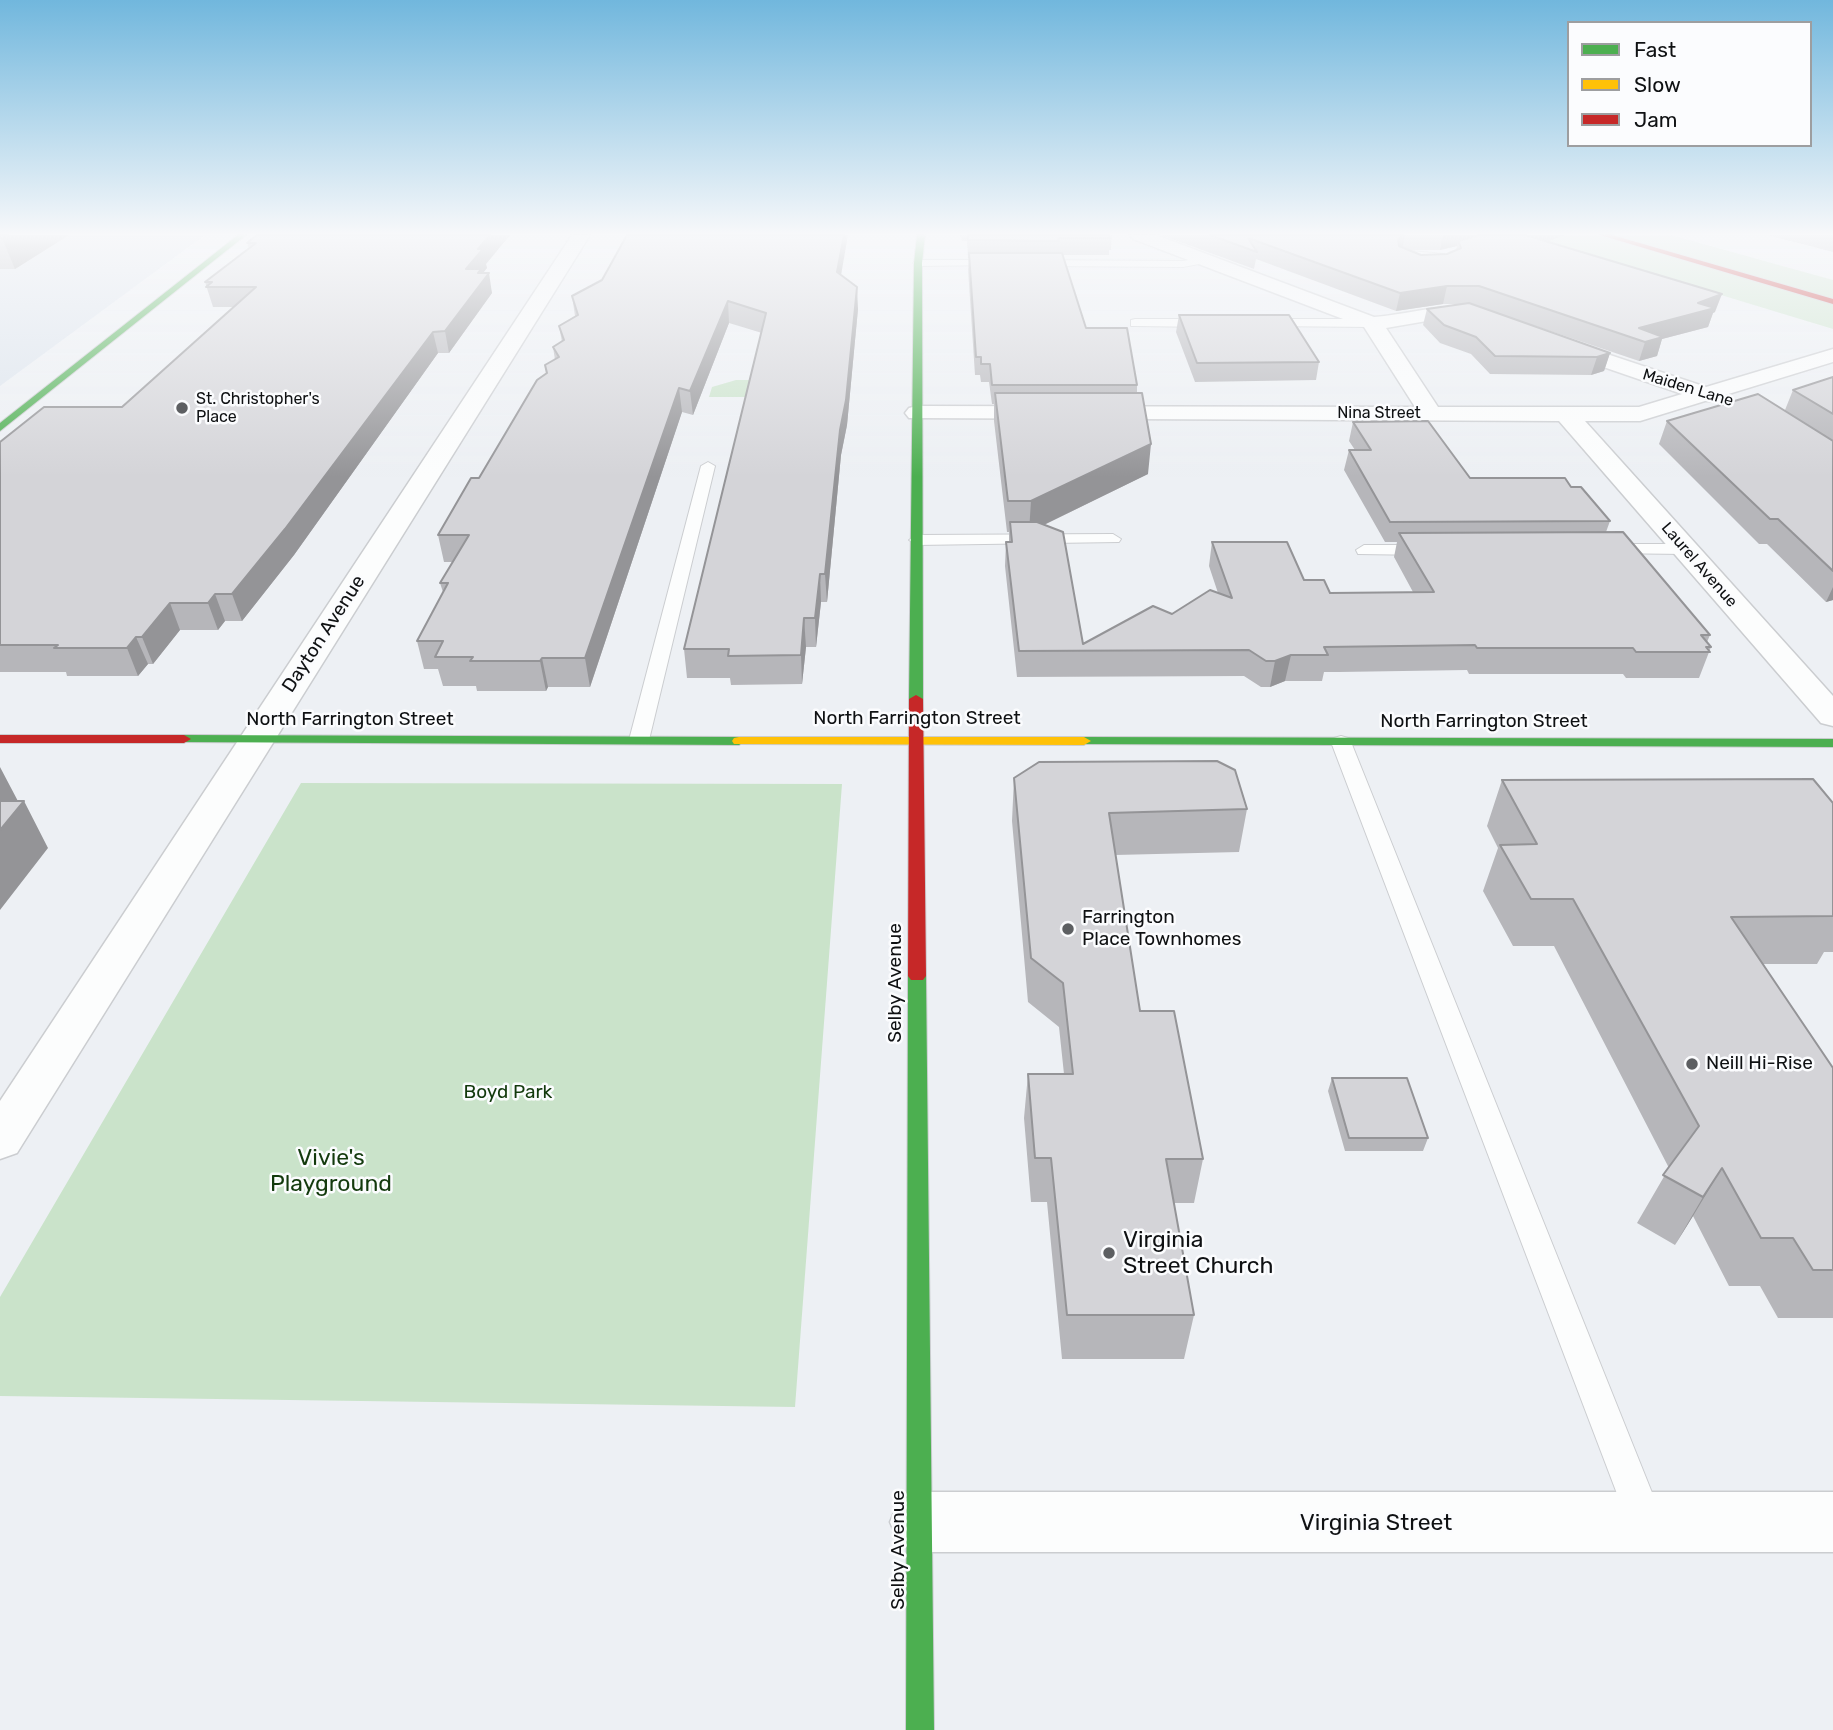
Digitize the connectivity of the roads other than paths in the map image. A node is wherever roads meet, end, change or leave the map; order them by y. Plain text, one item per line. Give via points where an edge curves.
1 (141, 316) edge
2 (529, 316) edge
3 (918, 316) edge
4 (1353, 316) edge
5 (1427, 316) edge
6 (1480, 316) edge
7 (1135, 323) dead end
8 (1219, 323) edge
9 (1246, 323) edge
10 (1372, 323) junction
11 (1500, 323) edge
12 (1539, 337) edge
13 (1833, 355) edge
14 (1707, 395) junction
15 (1745, 405) edge
16 (917, 413) junction
17 (1431, 413) junction
18 (1566, 414) junction
19 (0, 428) edge
20 (708, 466) dead end
21 (917, 540) junction
22 (1113, 540) dead end
23 (1685, 548) junction
24 (1591, 549) edge
25 (1364, 550) dead end
26 (1444, 550) edge
27 (1833, 716) edge
28 (0, 739) edge
29 (639, 740) junction
30 (916, 740) junction
31 (256, 741) junction
32 (1341, 742) junction
33 (1833, 743) edge
34 (0, 1140) edge
35 (920, 1522) junction
36 (1833, 1522) edge
37 (1646, 1523) junction
38 (920, 1730) edge

1 - 19 street
2 - 31 street, Dayton Avenue
3 - 16 street, Selby Avenue
4 - 10 street
5 - 10 street
6 - 11 street
7 - 8 lane
9 - 10 lane
10 - 17 street
12 - 14 street, Maiden Lane
13 - 14 street, Nina Street
14 - 15 street, Maiden Lane
14 - 18 street, Nina Street via 1640,414
16 - 17 street, Nina Street
16 - 21 street, Selby Avenue
17 - 18 street, Nina Street
18 - 23 street, Laurel Avenue
20 - 29 lane
21 - 22 lane
21 - 30 street, Selby Avenue
23 - 24 lane
23 - 27 street, Laurel Avenue
25 - 26 lane
28 - 31 street, North Farrington Street
29 - 30 street, North Farrington Street
29 - 31 street, North Farrington Street
30 - 32 street, North Farrington Street
30 - 35 street, Selby Avenue
31 - 34 street, Dayton Avenue
32 - 33 street, North Farrington Street
32 - 37 lane
35 - 37 street, Virginia Street
35 - 38 street, Selby Avenue
36 - 37 street, Virginia Street

